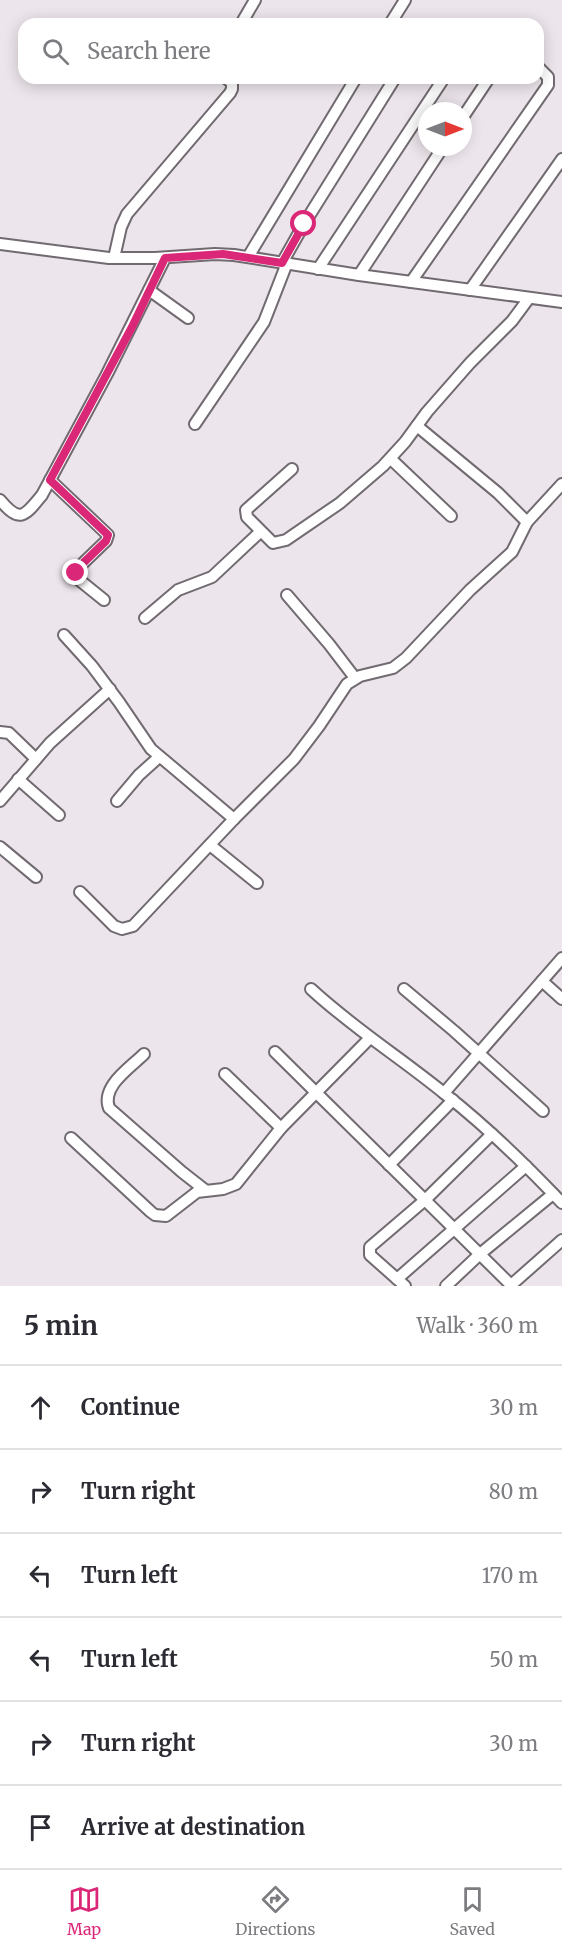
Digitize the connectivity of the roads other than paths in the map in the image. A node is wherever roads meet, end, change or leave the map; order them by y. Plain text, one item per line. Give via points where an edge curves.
1 (255, 0) edge
2 (405, 0) edge
3 (244, 18) edge
4 (394, 18) edge
5 (544, 73) edge
6 (232, 84) edge
7 (352, 84) edge
8 (391, 84) edge
9 (440, 84) edge
10 (485, 84) edge
11 (472, 104) edge
12 (437, 156) edge
13 (562, 159) edge
14 (0, 244) edge
15 (248, 257) junction
16 (114, 258) junction
17 (165, 258) junction
18 (284, 263) junction
19 (318, 269) junction
20 (359, 275) junction
21 (411, 282) junction
22 (149, 290) junction
23 (470, 290) junction
24 (529, 298) junction
25 (562, 302) edge
26 (188, 318) dead end
27 (195, 424) dead end
28 (417, 426) junction
29 (391, 459) junction
30 (292, 469) dead end
31 (50, 480) junction
32 (562, 484) edge
33 (0, 500) edge
34 (451, 516) dead end
35 (527, 522) junction
36 (260, 532) junction
37 (287, 595) dead end
38 (104, 600) dead end
39 (146, 618) dead end
40 (64, 635) dead end
41 (355, 678) junction
42 (110, 689) junction
43 (0, 732) edge
44 (159, 757) junction
45 (36, 759) junction
46 (18, 779) junction
47 (0, 801) edge
48 (117, 801) dead end
49 (58, 815) dead end
50 (234, 819) junction
51 (210, 845) junction
52 (0, 847) edge
53 (36, 877) dead end
54 (257, 883) dead end
55 (80, 892) dead end
56 (562, 958) edge
57 (542, 981) junction
58 (311, 989) dead end
59 (404, 989) dead end
60 (562, 999) edge
61 (370, 1038) junction
62 (275, 1052) dead end
63 (144, 1054) dead end
64 (479, 1054) junction
65 (225, 1074) dead end
66 (317, 1093) junction
67 (448, 1096) junction
68 (543, 1111) dead end
69 (281, 1128) junction
70 (492, 1134) junction
71 (71, 1138) dead end
72 (389, 1165) junction
73 (526, 1166) junction
74 (205, 1190) junction
75 (553, 1194) junction
76 (425, 1200) junction
77 (562, 1203) edge
78 (455, 1228) junction
79 (562, 1240) edge
80 (480, 1254) junction
81 (401, 1282) edge
82 (446, 1286) edge
83 (511, 1286) edge

1 - 3 street
2 - 4 street
5 - 21 street via 548,85
6 - 16 street via 230,93 127,214
7 - 15 street
8 - 18 street
9 - 19 street
10 - 11 street
12 - 20 street
13 - 23 street
14 - 16 street
15 - 17 street via 223,254
15 - 18 street
16 - 17 street
17 - 22 street
18 - 19 street
18 - 27 street via 264,322
19 - 20 street
20 - 21 street
21 - 23 street
22 - 26 street
22 - 31 street
23 - 24 street
24 - 25 street
24 - 28 street
28 - 29 street
28 - 35 street
29 - 34 street
29 - 36 street via 340,503 286,540 273,543
30 - 36 street via 247,508 247,517
31 - 33 street via 22,515 11,513
31 - 38 street via 108,535 76,573
32 - 35 street
35 - 41 street via 512,552 399,664
36 - 39 street via 212,577 178,590
37 - 41 street
40 - 42 street
41 - 50 street via 342,690 294,759
42 - 44 street
42 - 45 street
43 - 45 street via 9,733
44 - 48 street
44 - 50 street
45 - 46 street
46 - 47 street
46 - 49 street
50 - 51 street
51 - 54 street
51 - 55 street via 128,929 114,926
52 - 53 street
56 - 57 street
57 - 60 street
57 - 64 street
58 - 61 street
59 - 64 street
61 - 66 street
61 - 67 street
62 - 66 street
63 - 74 street via 109,1090 106,1102
64 - 67 street
64 - 68 street
65 - 69 street
66 - 69 street
66 - 72 street
67 - 70 street
67 - 72 street
69 - 74 street via 236,1184
70 - 73 street
70 - 76 street
71 - 74 street via 155,1215 166,1216 192,1195
72 - 76 street
73 - 75 street
73 - 78 street
75 - 77 street
75 - 80 street
76 - 78 street
76 - 81 street via 369,1249 370,1255
78 - 80 street
78 - 81 street
79 - 83 street
80 - 82 street
80 - 83 street

